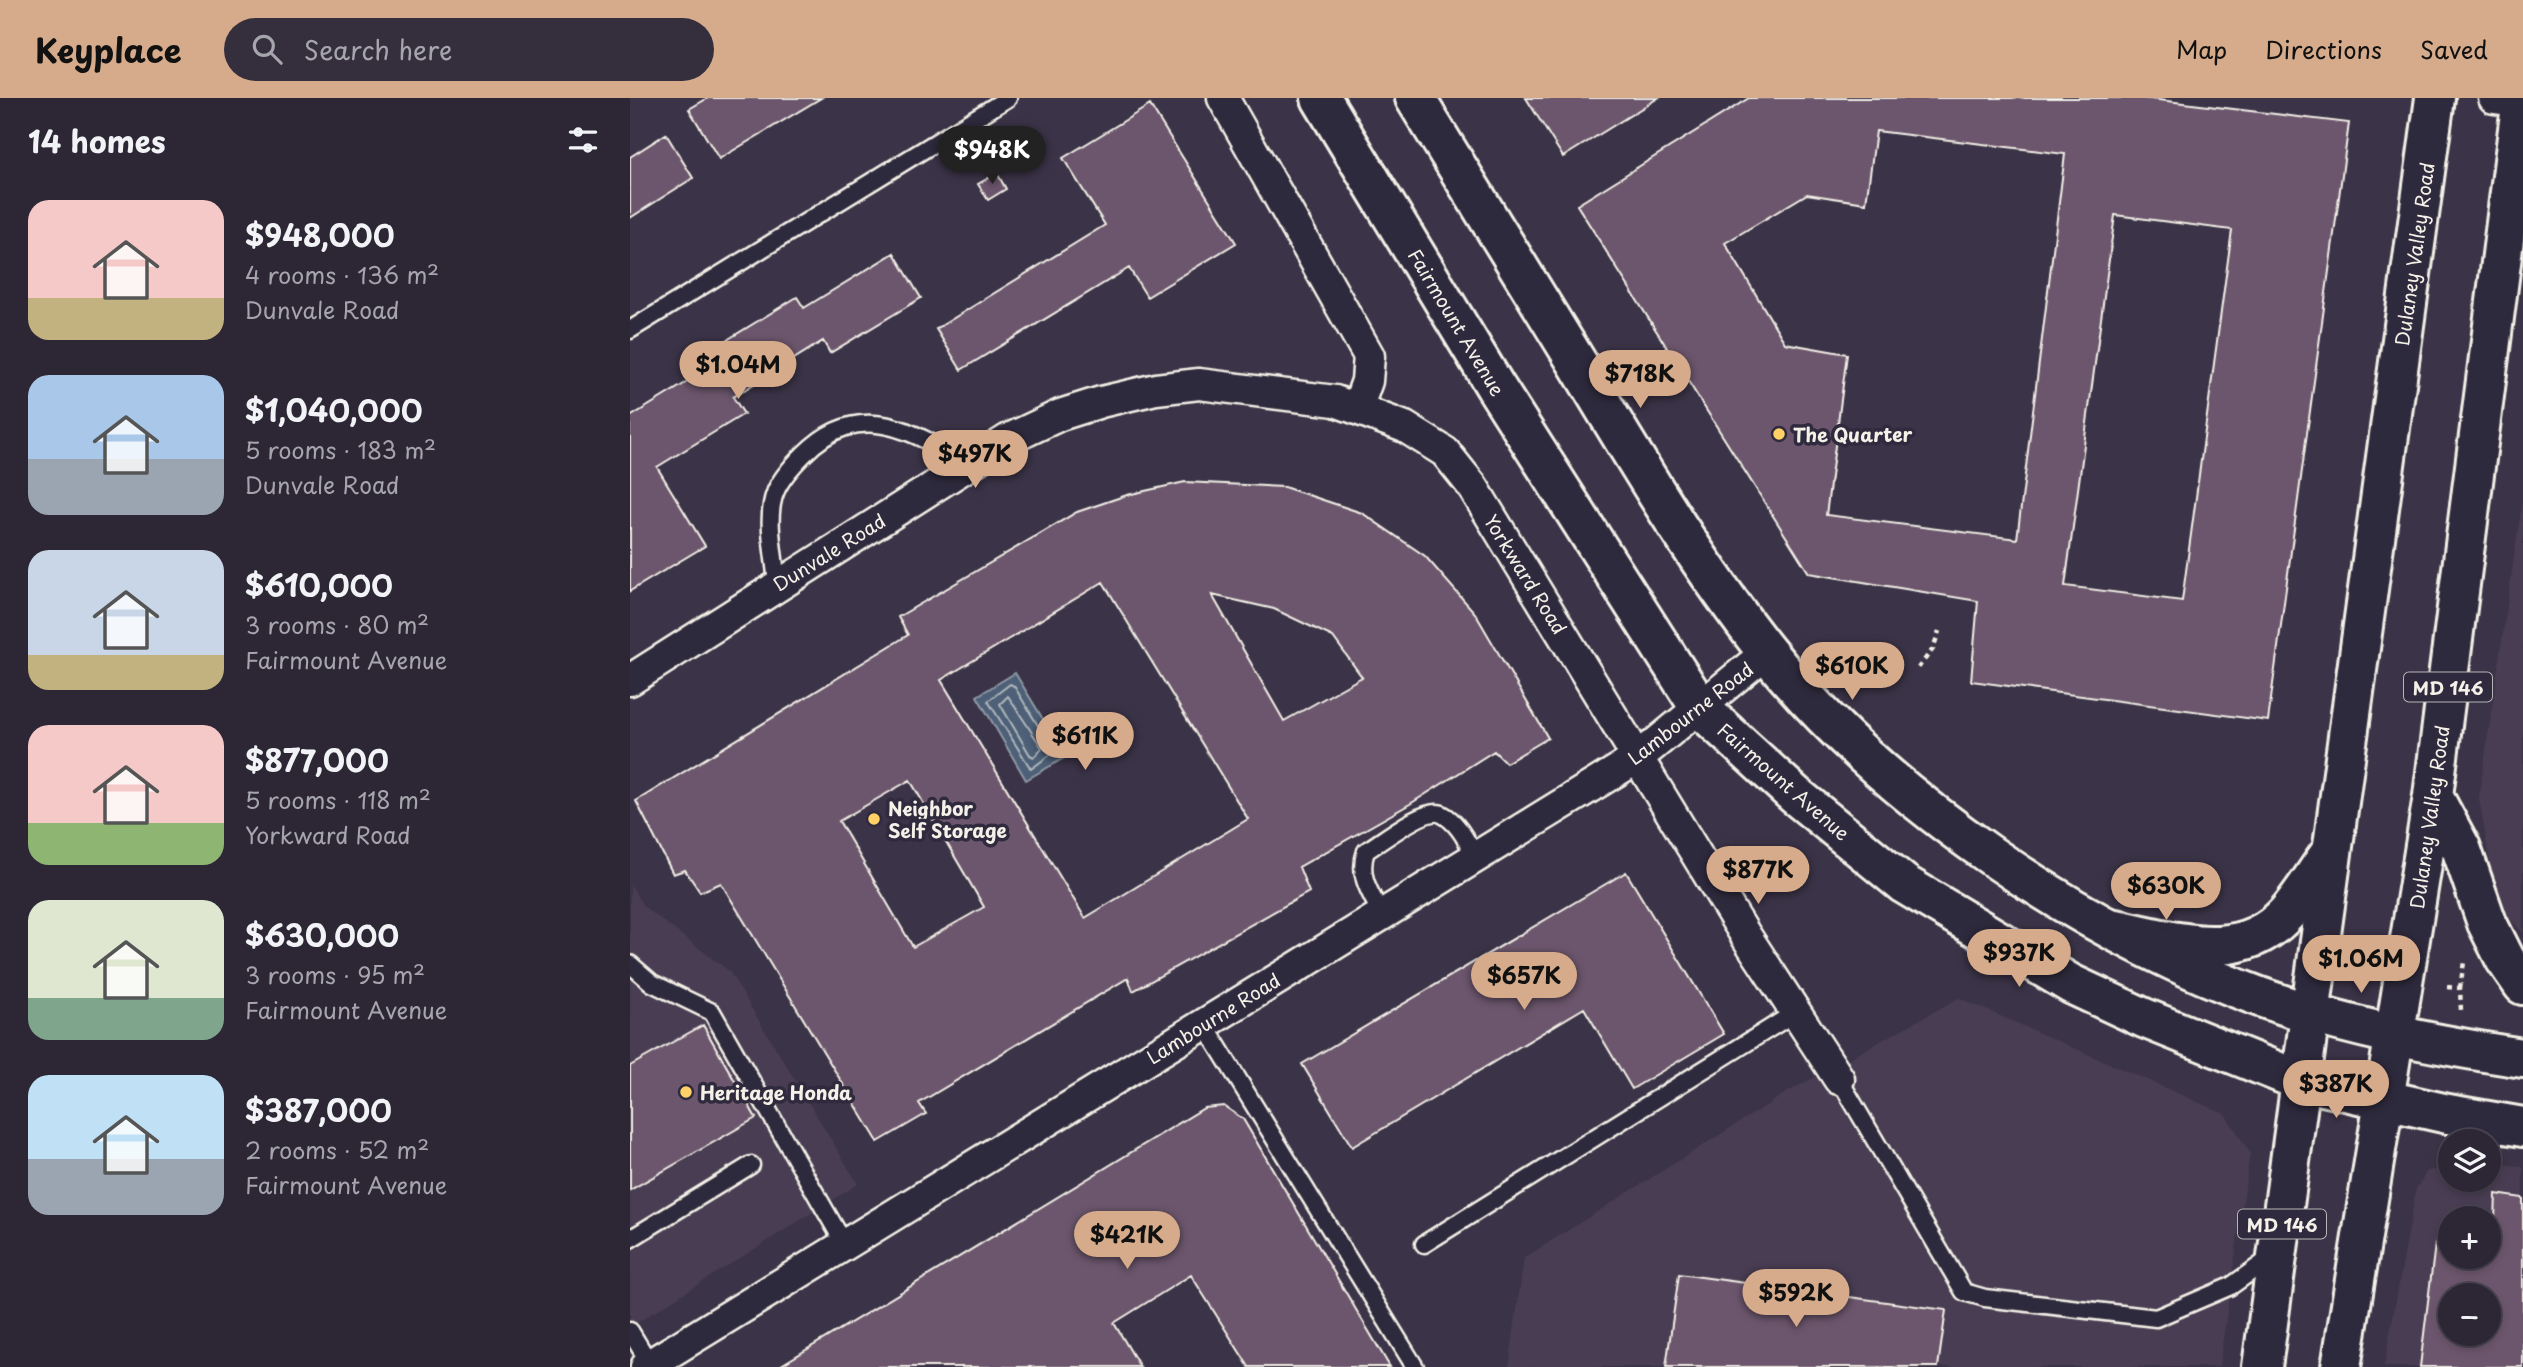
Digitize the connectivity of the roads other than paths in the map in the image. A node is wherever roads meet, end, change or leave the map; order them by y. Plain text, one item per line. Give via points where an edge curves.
1 (1008, 98) edge
2 (1223, 98) edge
3 (1321, 98) edge
4 (1415, 98) edge
5 (2435, 98) edge
6 (2515, 100) edge
7 (630, 330) edge
8 (1357, 409) junction
9 (968, 465) junction
10 (778, 584) junction
11 (1767, 652) junction
12 (630, 680) edge
13 (1700, 708) junction
14 (1639, 757) junction
15 (2432, 796) junction
16 (2334, 847) junction
17 (1476, 857) junction
18 (1382, 915) junction
19 (2109, 928) junction
20 (630, 964) edge
21 (2523, 985) edge
22 (1796, 1012) junction
23 (2311, 1013) junction
24 (1204, 1024) junction
25 (2396, 1034) junction
26 (2523, 1058) edge
27 (1839, 1079) joint
28 (2301, 1081) junction
29 (2385, 1101) junction
30 (2523, 1127) edge
31 (751, 1165) dead end
32 (630, 1238) edge
33 (1424, 1244) dead end
34 (845, 1245) junction
35 (2278, 1252) junction
36 (630, 1331) edge
37 (648, 1366) edge
38 (1415, 1367) edge
39 (2262, 1367) edge
40 (2341, 1367) edge

1 - 7 lane
2 - 8 street via 1369,356 1367,381
3 - 13 main road, Fairmount Avenue via 1495,386
4 - 11 main road via 1658,496
5 - 16 main road, Dulaney Valley Road / MD 146
6 - 15 main road, Dulaney Valley Road / MD 146
8 - 9 street, Dunvale Road via 1335,401 1199,383 1156,389 1060,415
8 - 14 street, Yorkward Road via 1405,427 1445,452 1473,487
9 - 10 street, Dunvale Road
9 - 10 lane via 919,434 886,424 851,426 818,439 792,466 775,493 772,519
10 - 12 street, Dunvale Road
11 - 13 street, Lambourne Road
11 - 19 main road via 1821,714 1884,774 2005,865
13 - 14 street, Lambourne Road
13 - 28 main road, Fairmount Avenue via 1904,884 1982,933 2071,984 2144,1018
14 - 17 street, Lambourne Road
14 - 22 street, Yorkward Road
15 - 21 main road via 2462,848 2487,923
15 - 25 main road, Dulaney Valley Road / MD 146
16 - 19 main road via 2287,913 2245,942 2215,947
16 - 23 main road, Dulaney Valley Road / MD 146
17 - 18 street, Lambourne Road
17 - 18 lane via 1458,827 1442,814 1421,817 1366,851 1363,880
18 - 24 street, Lambourne Road
19 - 23 main road via 2259,997
20 - 34 lane via 652,983 712,1012
22 - 27 street, Yorkward Road
22 - 33 lane
23 - 25 main road
23 - 28 main road, Dulaney Valley Road / MD 146
24 - 34 street, Lambourne Road
24 - 38 lane
25 - 26 main road
25 - 29 main road, Dulaney Valley Road / MD 146
27 - 35 lane via 1964,1292 2156,1318 2231,1286
28 - 29 main road, Fairmount Avenue
28 - 35 main road, Dulaney Valley Road / MD 146
29 - 30 main road, Fairmount Avenue
29 - 40 main road, Dulaney Valley Road / MD 146
31 - 32 lane
34 - 37 street, Lambourne Road
35 - 39 main road, Dulaney Valley Road / MD 146
36 - 37 lane

